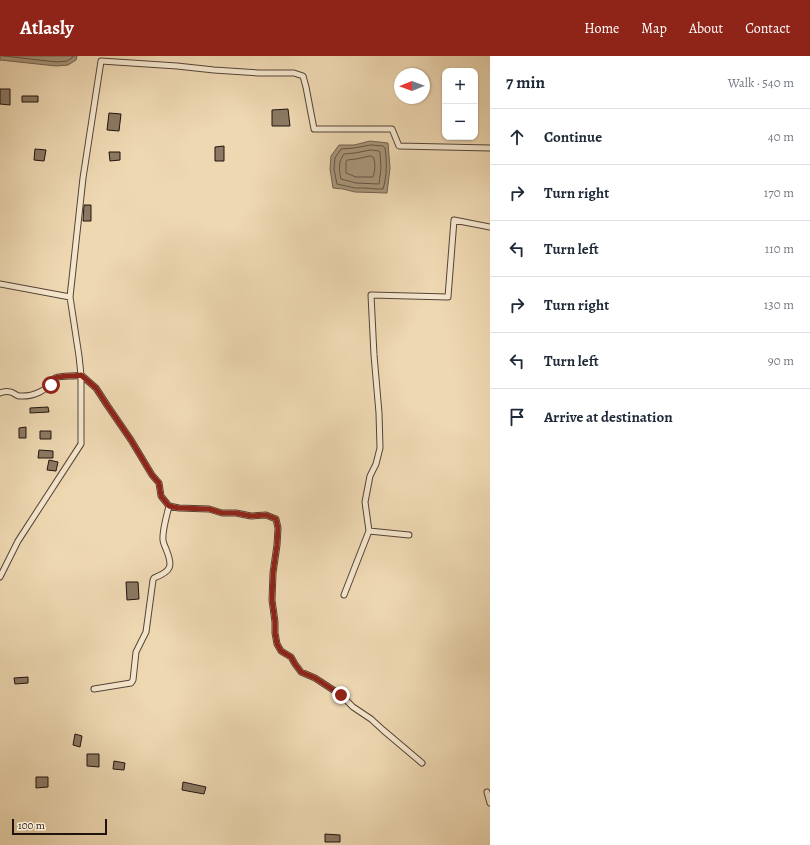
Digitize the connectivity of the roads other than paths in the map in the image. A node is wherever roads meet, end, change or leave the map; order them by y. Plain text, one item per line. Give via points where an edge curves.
1 (101, 58) edge
2 (490, 148) edge
3 (490, 227) edge
4 (0, 284) edge
5 (70, 297) junction
6 (81, 375) junction
7 (0, 393) edge
8 (169, 506) junction
9 (369, 531) junction
10 (409, 535) dead end
11 (0, 577) edge
12 (344, 595) dead end
13 (94, 689) dead end
14 (422, 763) dead end
15 (487, 792) dead end
16 (490, 803) edge

1 - 2 street via 214,70 294,73 303,76 314,130 392,129 399,146
1 - 5 street via 83,178
3 - 9 street via 454,220 448,297 371,295 380,448 370,476 365,502
4 - 5 street
5 - 6 street
6 - 7 street via 55,378 51,385 37,394 17,396 10,392
6 - 8 street via 96,388 131,440 159,483 161,496
6 - 11 street via 81,444 18,541
8 - 13 street via 163,541 170,560 169,569 153,580 146,632 136,652 133,680 131,683
8 - 14 street via 251,516 266,515 276,519 278,539 272,600 275,633 281,651 291,657 301,672 341,695
9 - 10 street
9 - 12 street
15 - 16 street

